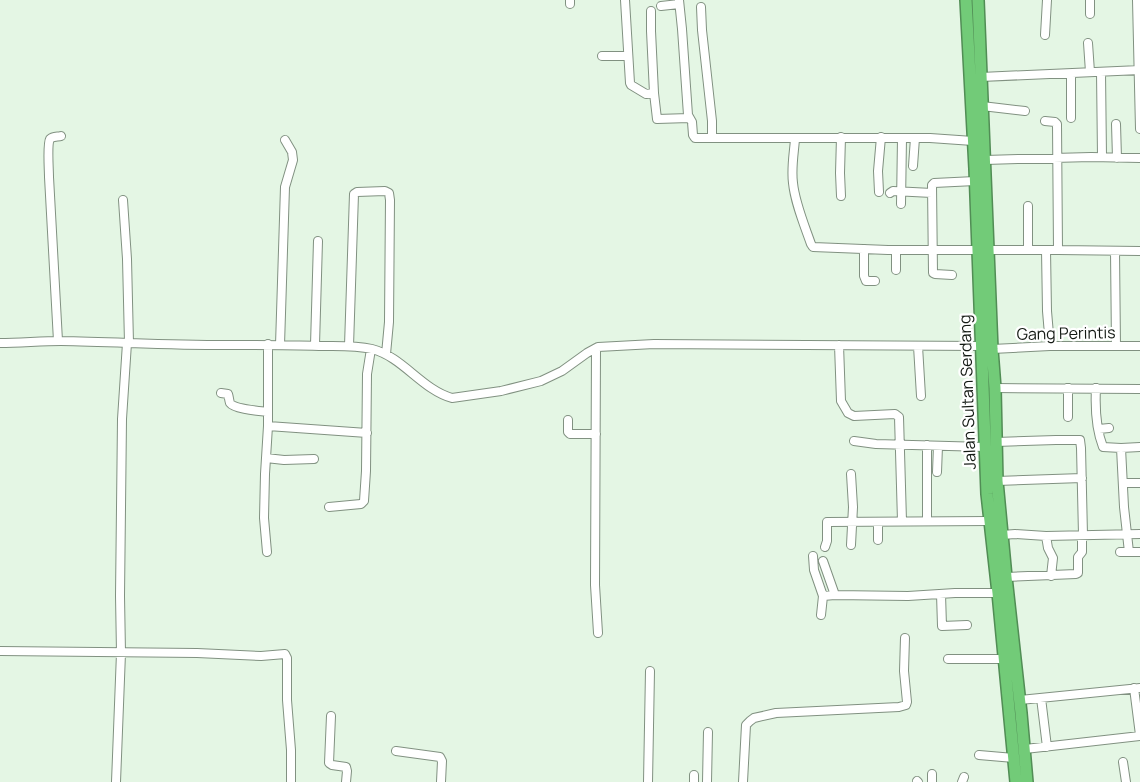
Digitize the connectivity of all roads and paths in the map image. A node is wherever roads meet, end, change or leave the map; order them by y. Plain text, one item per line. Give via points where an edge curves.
1 (625, 0) edge
2 (966, 0) edge
3 (978, 0) edge
4 (1047, 0) edge
5 (1090, 0) edge
6 (1137, 0) edge
7 (679, 2) edge
8 (661, 6) dead end
9 (701, 7) dead end
10 (651, 12) dead end
11 (1090, 14) dead end
12 (1138, 30) edge
13 (1045, 35) dead end
14 (974, 40) junction
15 (1088, 43) dead end
16 (602, 56) dead end
17 (628, 56) junction
18 (1139, 70) edge
19 (1090, 72) junction
20 (1101, 72) junction
21 (1071, 74) junction
22 (981, 77) junction
23 (654, 93) junction
24 (982, 106) junction
25 (1025, 111) dead end
26 (690, 118) junction
27 (701, 118) dead end
28 (1072, 118) dead end
29 (1045, 121) dead end
30 (1116, 124) dead end
31 (1140, 129) edge
32 (61, 136) dead end
33 (841, 137) junction
34 (881, 137) junction
35 (712, 138) junction
36 (902, 138) junction
37 (915, 138) junction
38 (795, 139) junction
39 (285, 140) dead end
40 (973, 141) junction
41 (1056, 158) junction
42 (1102, 158) junction
43 (1117, 158) junction
44 (1140, 158) edge
45 (985, 160) junction
46 (913, 166) dead end
47 (975, 181) junction
48 (879, 192) dead end
49 (902, 192) junction
50 (890, 193) dead end
51 (932, 193) junction
52 (841, 196) dead end
53 (123, 200) dead end
54 (901, 204) dead end
55 (1028, 206) dead end
56 (318, 241) dead end
57 (864, 249) junction
58 (896, 250) junction
59 (933, 250) junction
60 (983, 250) junction
61 (1028, 250) junction
62 (1046, 250) junction
63 (1058, 250) junction
64 (1115, 251) junction
65 (1140, 251) edge
66 (896, 270) dead end
67 (952, 275) dead end
68 (875, 281) dead end
69 (58, 341) junction
70 (0, 342) edge
71 (128, 343) junction
72 (268, 344) junction
73 (280, 345) junction
74 (839, 345) junction
75 (315, 346) junction
76 (349, 346) junction
77 (918, 346) junction
78 (1050, 346) junction
79 (1116, 346) junction
80 (1140, 346) edge
81 (596, 348) junction
82 (987, 348) junction
83 (371, 349) junction
84 (386, 354) junction
85 (995, 388) junction
86 (1068, 388) junction
87 (1096, 388) junction
88 (1140, 389) edge
89 (221, 393) dead end
90 (921, 396) dead end
91 (268, 412) junction
92 (1068, 417) dead end
93 (568, 420) dead end
94 (268, 426) junction
95 (1109, 428) dead end
96 (1099, 429) junction
97 (367, 433) junction
98 (596, 434) junction
99 (854, 441) dead end
100 (996, 442) junction
101 (901, 444) junction
102 (927, 445) junction
103 (938, 446) junction
104 (985, 447) junction
105 (1140, 447) edge
106 (1121, 448) junction
107 (266, 458) junction
108 (314, 459) dead end
109 (937, 472) dead end
110 (851, 474) dead end
111 (1082, 478) junction
112 (997, 480) junction
113 (1140, 483) edge
114 (1123, 484) junction
115 (329, 507) dead end
116 (852, 521) junction
117 (902, 521) junction
118 (927, 521) junction
119 (990, 521) junction
120 (878, 522) junction
121 (1128, 534) junction
122 (1140, 534) edge
123 (1002, 535) junction
124 (1082, 535) junction
125 (1046, 536) junction
126 (878, 540) dead end
127 (851, 545) dead end
128 (825, 547) dead end
129 (267, 552) dead end
130 (1120, 552) dead end
131 (1129, 552) junction
132 (1140, 552) edge
133 (813, 556) dead end
134 (814, 570) junction
135 (1051, 576) junction
136 (1006, 577) junction
137 (998, 593) junction
138 (942, 594) junction
139 (835, 595) junction
140 (823, 596) junction
141 (821, 614) dead end
142 (967, 625) dead end
143 (598, 633) dead end
144 (905, 638) dead end
145 (0, 651) edge
146 (121, 653) junction
147 (948, 659) dead end
148 (1004, 659) junction
149 (650, 671) dead end
150 (1137, 688) edge
151 (1041, 698) junction
152 (1020, 700) junction
153 (1016, 713) junction
154 (331, 716) dead end
155 (708, 732) dead end
156 (1140, 736) edge
157 (1047, 747) junction
158 (1024, 749) junction
159 (396, 751) dead end
160 (978, 755) dead end
161 (1014, 758) junction
162 (1123, 762) dead end
163 (116, 782) edge
164 (291, 782) edge
165 (346, 782) edge
166 (441, 782) edge
167 (648, 782) edge
168 (707, 782) edge
169 (743, 782) edge
170 (1016, 782) edge
171 (1027, 782) edge
172 (1126, 782) edge

1 - 17 street
2 - 14 highway, Jalan Sultan Serdang
3 - 14 highway, Jalan Sultan Serdang
4 - 13 street
5 - 11 street
6 - 12 street
7 - 8 street
7 - 26 street
9 - 35 street
10 - 23 street
12 - 18 street
14 - 22 highway, Jalan Sultan Serdang
14 - 40 highway, Jalan Sultan Serdang
15 - 19 street
16 - 17 street
17 - 23 street via 630,85 646,94
18 - 20 street
18 - 31 street
19 - 20 street
19 - 21 street
20 - 42 street
21 - 22 street
21 - 28 street
22 - 24 highway, Jalan Sultan Serdang
23 - 26 street via 657,119
24 - 25 street
24 - 45 highway, Jalan Sultan Serdang
26 - 27 street
26 - 35 street via 694,137
29 - 41 street via 1057,124
30 - 43 street
32 - 69 street via 50,139 48,158
33 - 34 street
33 - 38 street
33 - 52 street
34 - 36 street
34 - 48 street
35 - 38 street
36 - 37 street
36 - 49 street
37 - 40 street
37 - 46 street
38 - 57 street via 793,185 811,244 815,248
39 - 73 street via 293,160 284,187
40 - 47 highway, Jalan Sultan Serdang
41 - 42 street
41 - 45 street
41 - 63 street
42 - 43 street
43 - 44 street
45 - 60 highway, Jalan Sultan Serdang
47 - 51 street via 933,183
47 - 60 highway, Jalan Sultan Serdang
49 - 50 street
49 - 51 street
49 - 54 street
51 - 59 street
53 - 71 street
55 - 61 street
56 - 75 street
57 - 58 street
57 - 68 street via 864,276 866,281
58 - 59 street
58 - 66 street
59 - 60 street
59 - 67 street via 933,273
60 - 61 street
60 - 82 highway, Jalan Sultan Serdang
61 - 62 street
62 - 63 street
62 - 78 street
63 - 64 street
64 - 65 street
64 - 79 street
69 - 70 street
69 - 71 street
71 - 72 street
71 - 146 street via 122,419
72 - 73 street
72 - 91 street
73 - 75 street
74 - 77 street, Gang Perintis
74 - 81 street, Gang Perintis via 654,344
74 - 101 street via 842,406 852,416 898,416
75 - 76 street
76 - 83 street
76 - 84 street via 354,194 386,190 390,200
77 - 82 street, Gang Perintis
77 - 90 street
78 - 79 street, Gang Perintis
78 - 82 street, Gang Perintis
79 - 80 street, Gang Perintis
81 - 84 street via 541,381 452,398 436,392
81 - 98 street
82 - 85 highway, Jalan Sultan Serdang
82 - 104 highway, Jalan Sultan Serdang
83 - 84 street
83 - 97 street via 367,374
85 - 86 street
85 - 100 highway, Jalan Sultan Serdang
86 - 87 street
86 - 92 street
87 - 88 street
87 - 96 street
89 - 91 street via 228,394 233,405
91 - 94 street
93 - 98 street via 570,434
94 - 97 street
94 - 107 street
95 - 96 street
96 - 106 street via 1103,447
97 - 115 street via 364,501 356,506
98 - 143 street via 595,585
99 - 101 street
100 - 111 street via 1079,440
100 - 112 highway, Jalan Sultan Serdang
101 - 102 street
101 - 117 street
102 - 103 street
102 - 118 street
103 - 104 street
103 - 109 street
104 - 119 highway, Jalan Sultan Serdang
105 - 106 street
106 - 114 street
107 - 108 street
107 - 129 street via 264,518
110 - 116 street
111 - 112 street
111 - 124 street
112 - 123 highway, Jalan Sultan Serdang
113 - 114 street
114 - 121 street
116 - 120 street
116 - 127 street
116 - 128 street via 827,522
117 - 118 street
117 - 120 street
118 - 119 street
119 - 137 highway, Jalan Sultan Serdang
120 - 126 street
121 - 122 street
121 - 124 street
121 - 131 street
123 - 125 street
123 - 136 highway, Jalan Sultan Serdang
124 - 125 street
124 - 135 street via 1078,573
125 - 135 street via 1053,558
130 - 131 street
131 - 132 street
133 - 134 street
134 - 139 street via 824,564
134 - 140 street
135 - 136 street
136 - 152 highway, Jalan Sultan Serdang
137 - 138 street
137 - 148 highway, Jalan Sultan Serdang
138 - 139 street
138 - 142 street via 942,626
139 - 140 street
140 - 141 street
144 - 169 street via 906,705 776,712 754,718 746,725
145 - 146 street
146 - 163 street
146 - 164 street via 287,656
147 - 148 street
148 - 153 highway, Jalan Sultan Serdang
149 - 167 street
150 - 151 street
150 - 156 street
151 - 152 street
151 - 157 street
152 - 153 highway, Jalan Sultan Serdang
153 - 158 highway, Jalan Sultan Serdang
153 - 161 highway, Jalan Sultan Serdang
154 - 165 street via 329,763 346,767
155 - 168 street
156 - 157 street
157 - 158 street
158 - 171 highway, Jalan Sultan Serdang
159 - 166 street via 440,757
160 - 161 street
161 - 170 highway, Jalan Sultan Serdang
162 - 172 street

